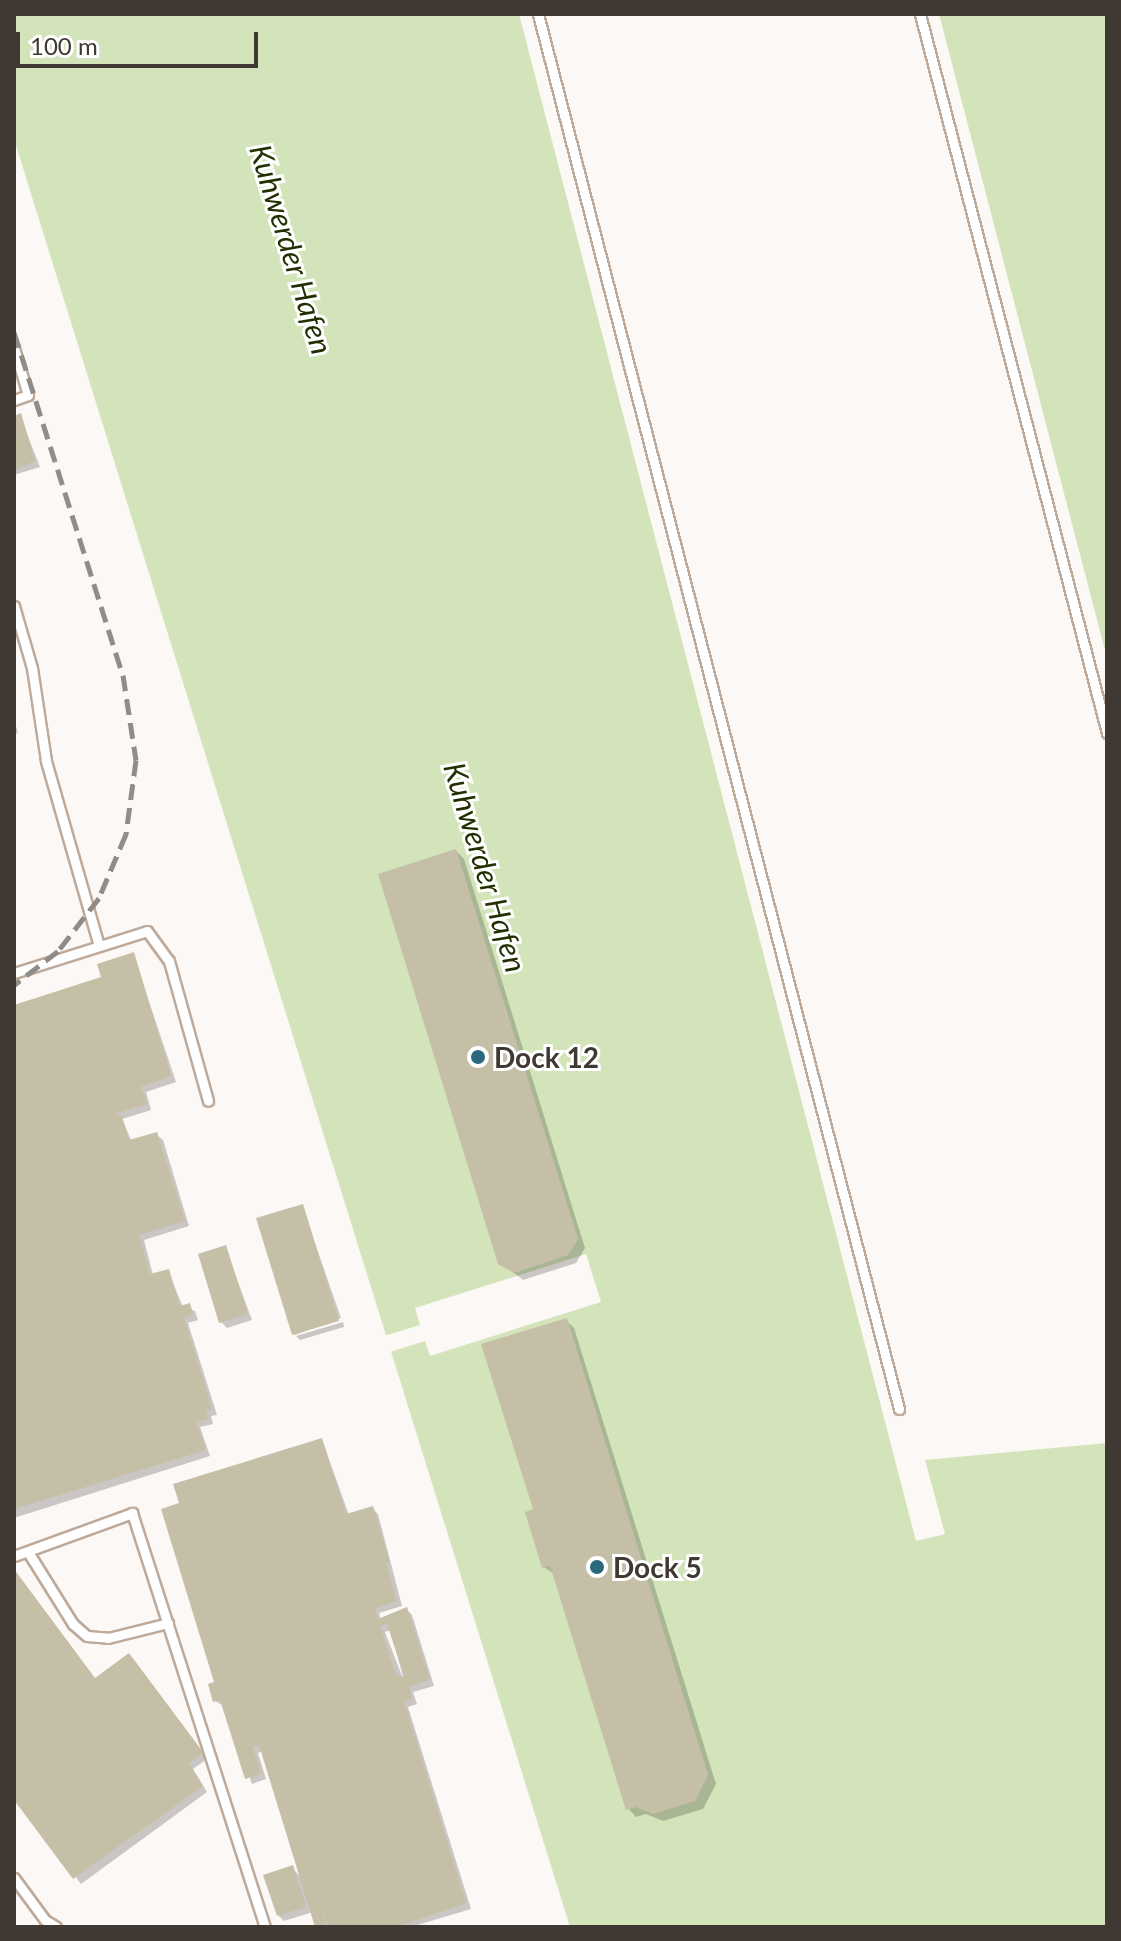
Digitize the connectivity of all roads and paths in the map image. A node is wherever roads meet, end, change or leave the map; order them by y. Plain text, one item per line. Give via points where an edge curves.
1 (538, 14) edge
2 (920, 14) edge
3 (14, 348) edge
4 (14, 400) edge
5 (14, 606) edge
6 (1107, 733) edge
7 (99, 946) junction
8 (14, 973) edge
9 (208, 1101) dead end
10 (899, 1409) dead end
11 (28, 1552) junction
12 (14, 1556) edge
13 (168, 1623) junction
14 (14, 1878) edge
15 (56, 1927) edge
16 (265, 1927) edge

1 - 10 lane
2 - 6 lane
3 - 4 lane via 28,395
5 - 7 lane via 32,668 46,761
7 - 8 lane
7 - 9 lane via 147,931 157,942 169,961
11 - 12 lane
11 - 13 lane via 73,1624 87,1636 108,1638
11 - 13 lane via 132,1513
13 - 16 lane
14 - 15 lane

